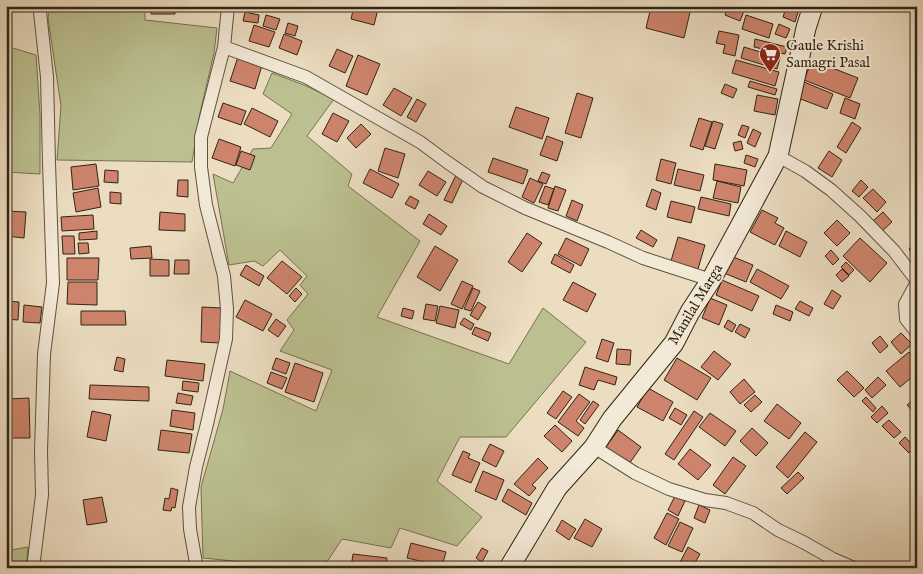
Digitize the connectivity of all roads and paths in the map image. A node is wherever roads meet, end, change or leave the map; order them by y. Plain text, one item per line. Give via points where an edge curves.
1 (42, 6) edge
2 (228, 6) edge
3 (813, 6) edge
4 (224, 47) junction
5 (778, 156) junction
6 (711, 280) junction
7 (917, 282) edge
8 (917, 333) edge
9 (594, 447) junction
10 (33, 568) edge
11 (195, 568) edge
12 (510, 568) edge
13 (854, 568) edge

1 - 10 street via 53,283 44,354 42,495
2 - 4 street
3 - 5 street, Manilal Marga
4 - 6 street via 306,76 420,142 483,187 525,208 643,258
4 - 11 street via 201,137 201,167 206,205 224,276 226,338 188,507
5 - 6 street, Manilal Marga
5 - 7 street via 831,190 860,216 894,251
6 - 9 street, Manilal Marga via 674,342 612,419
7 - 8 street via 905,304 906,319
9 - 12 street, Manilal Marga via 557,488
9 - 13 street via 635,473 669,489 752,513 778,530

